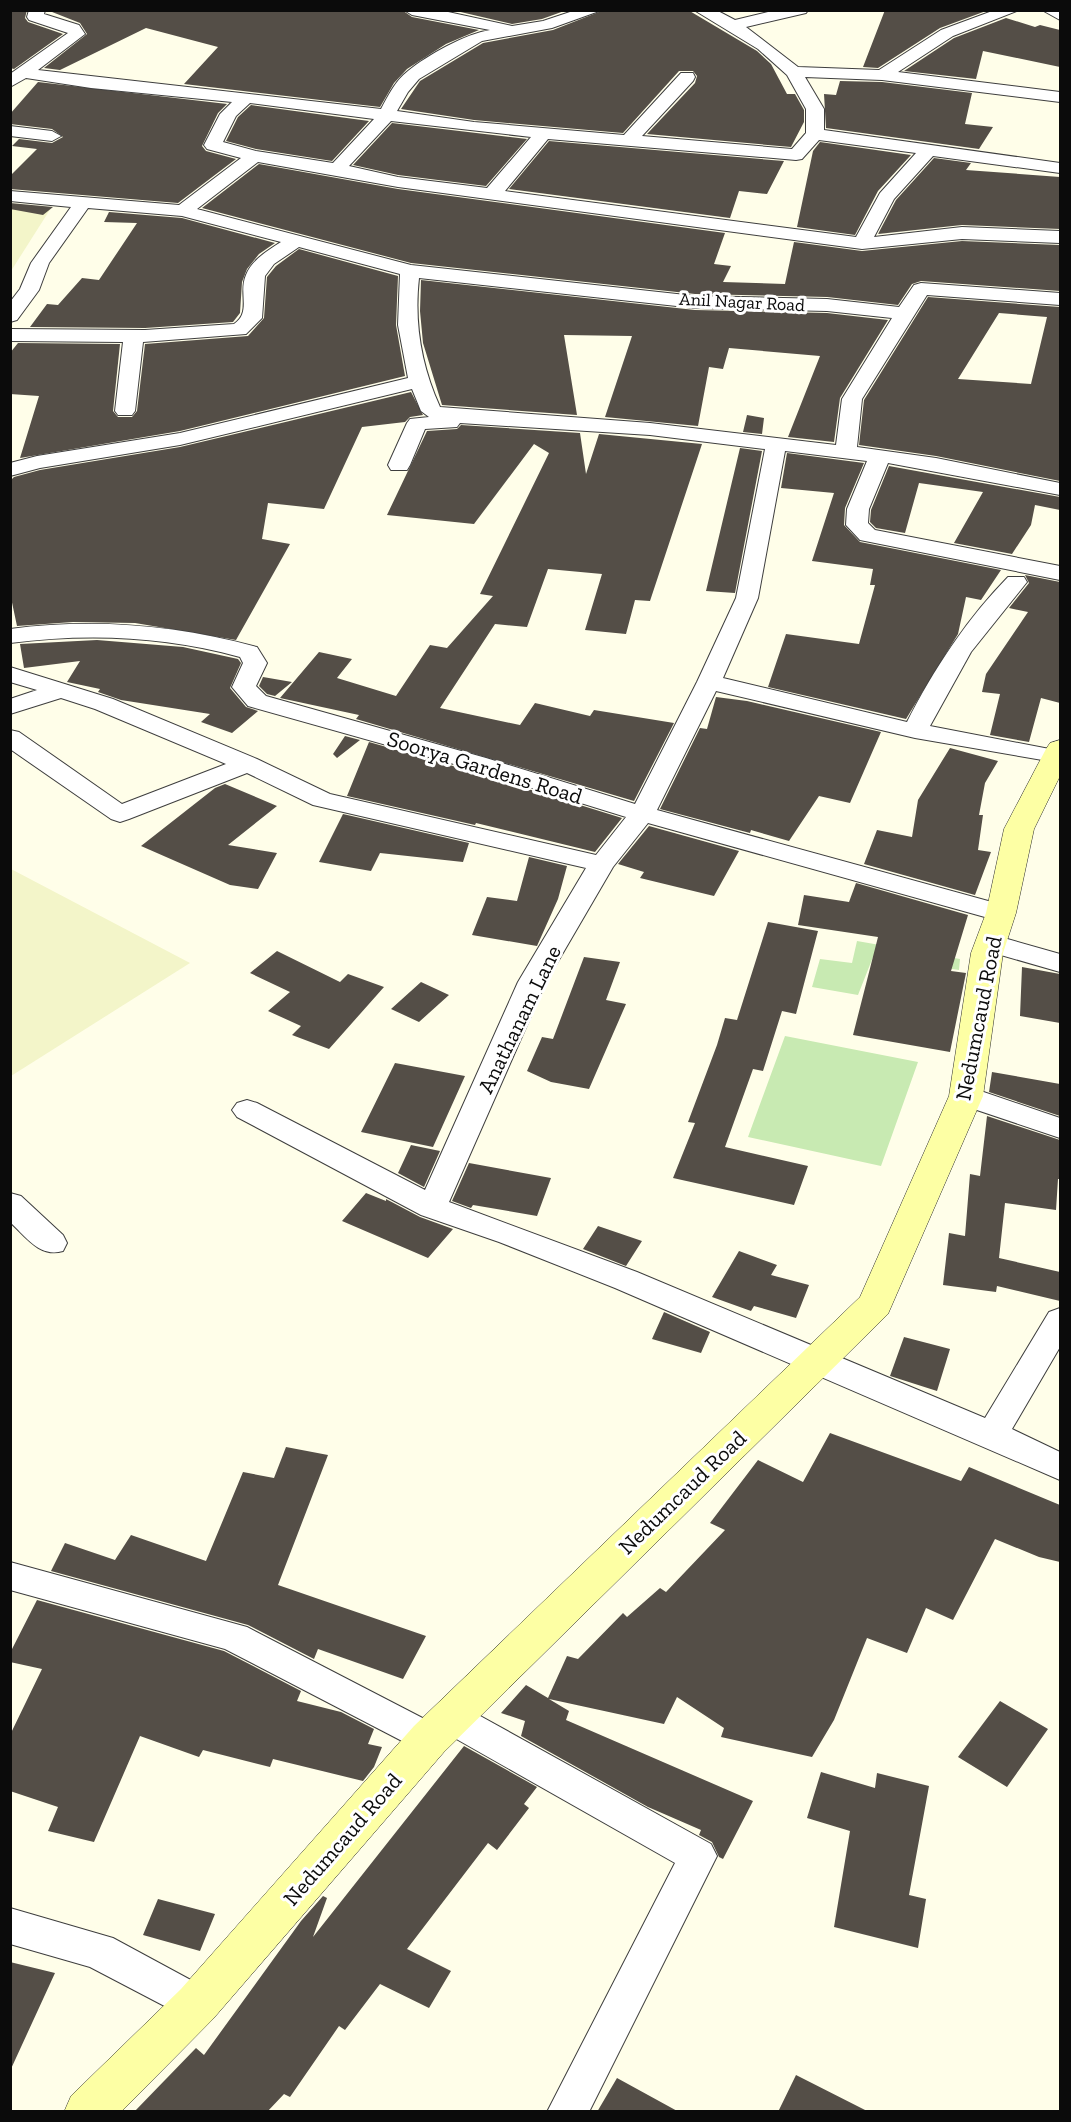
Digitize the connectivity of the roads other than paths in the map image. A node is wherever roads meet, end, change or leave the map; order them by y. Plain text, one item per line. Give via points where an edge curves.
1 (412, 10) edge
2 (594, 10) edge
3 (702, 10) edge
4 (800, 10) edge
5 (1011, 10) edge
6 (1050, 10) edge
7 (952, 14) dead end
8 (30, 15) edge
9 (1060, 15) edge
10 (979, 23) junction
11 (733, 25) junction
12 (512, 30) junction
13 (794, 72) junction
14 (882, 75) junction
15 (687, 77) dead end
16 (17, 78) edge
17 (1060, 97) edge
18 (246, 98) junction
19 (387, 115) junction
20 (10, 131) edge
21 (543, 134) junction
22 (814, 134) junction
23 (52, 136) dead end
24 (628, 141) junction
25 (928, 150) junction
26 (255, 156) junction
27 (1053, 162) edge
28 (337, 169) junction
29 (492, 195) junction
30 (10, 196) edge
31 (83, 203) junction
32 (183, 211) junction
33 (1060, 237) edge
34 (297, 241) junction
35 (862, 243) junction
36 (410, 271) junction
37 (1060, 298) edge
38 (905, 314) junction
39 (10, 316) edge
40 (10, 335) edge
41 (134, 336) junction
42 (417, 382) junction
43 (125, 411) dead end
44 (451, 416) junction
45 (777, 444) junction
46 (846, 452) junction
47 (880, 456) junction
48 (399, 465) dead end
49 (10, 470) edge
50 (1060, 489) edge
51 (1060, 573) edge
52 (1016, 582) dead end
53 (10, 636) edge
54 (10, 674) edge
55 (709, 682) junction
56 (62, 690) junction
57 (10, 707) edge
58 (915, 731) junction
59 (10, 737) edge
60 (1058, 753) edge
61 (248, 764) junction
62 (643, 812) junction
63 (603, 864) junction
64 (996, 928) junction
65 (1060, 963) edge
66 (966, 1096) junction
67 (247, 1110) dead end
68 (1060, 1128) edge
69 (10, 1204) edge
70 (432, 1207) junction
71 (52, 1243) dead end
72 (1060, 1320) edge
73 (816, 1362) junction
74 (993, 1436) junction
75 (1060, 1467) edge
76 (10, 1576) edge
77 (440, 1728) junction
78 (10, 1926) edge
79 (197, 2004) junction
80 (88, 2112) edge
81 (567, 2112) edge

1 - 12 street
2 - 12 street via 546,25
3 - 11 street
4 - 11 street
5 - 10 street
6 - 9 street
7 - 10 street
8 - 16 street via 73,28 77,34
10 - 14 street via 947,33
11 - 13 street
12 - 19 street via 477,37 413,75
13 - 14 street
13 - 22 street via 815,109
14 - 17 street
15 - 24 street
16 - 18 street
18 - 19 street
18 - 26 street via 229,114 213,145
19 - 21 street
19 - 28 street
20 - 23 street
21 - 24 street
21 - 29 street
22 - 24 street via 796,155
22 - 25 street
25 - 27 street
25 - 35 street via 886,197
26 - 28 street
26 - 32 street
28 - 29 street
29 - 35 street
30 - 31 street, Anil Nagar Road
31 - 32 street, Anil Nagar Road
31 - 39 street via 40,263 29,290
32 - 34 street, Anil Nagar Road
33 - 35 street via 962,233
34 - 36 street, Anil Nagar Road
34 - 41 street via 272,256 255,276 254,316 250,324 239,330
36 - 38 street, Anil Nagar Road via 695,302 827,305
36 - 42 street via 407,331
37 - 38 street via 921,289
38 - 46 street via 852,399
40 - 41 street
41 - 43 street
42 - 44 street via 431,411
42 - 49 street via 202,434
44 - 45 street via 639,428
44 - 48 street via 450,423 417,423
45 - 46 street
45 - 55 street, Anathanam Lane via 747,598
46 - 47 street
47 - 50 street
47 - 51 street via 858,510 857,525 868,535
52 - 58 street via 991,606 942,676
53 - 62 street, Soorya Gardens Road via 87,628 225,644 249,652 255,663 244,687 257,701
54 - 56 street
55 - 58 street
55 - 62 street, Anathanam Lane
56 - 57 street
56 - 61 street
58 - 60 street
59 - 61 street via 120,814
60 - 64 main road, Nedumcaud Road via 1019,829
61 - 63 street via 322,800
62 - 63 street, Anathanam Lane
62 - 64 street, Soorya Gardens Road
63 - 70 street, Anathanam Lane via 532,982
64 - 65 street, Soorya Gardens Road
64 - 66 main road, Nedumcaud Road via 987,953
66 - 68 street
66 - 73 main road, Nedumcaud Road via 875,1305
67 - 70 street
69 - 71 street
70 - 73 street via 626,1280
72 - 74 street
73 - 74 street
73 - 77 main road, Nedumcaud Road
74 - 75 street
76 - 77 street via 234,1637
77 - 79 main road, Nedumcaud Road
77 - 81 street via 698,1856
78 - 79 street via 99,1951
79 - 80 main road, Nedumcaud Road

